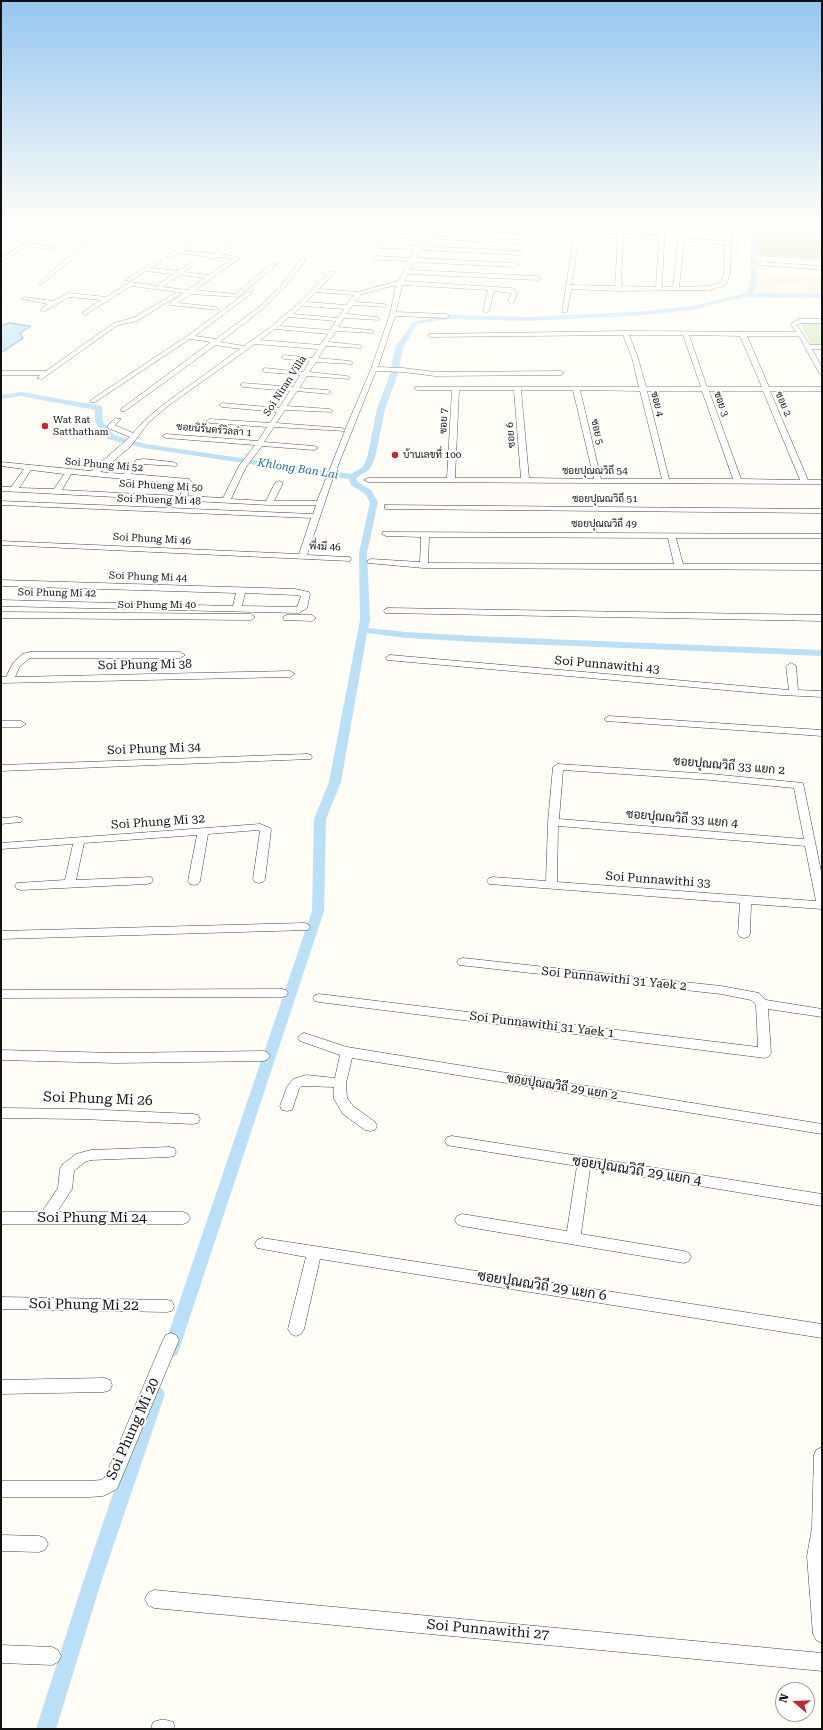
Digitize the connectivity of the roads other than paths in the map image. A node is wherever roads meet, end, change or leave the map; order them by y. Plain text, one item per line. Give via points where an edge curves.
1 (53, 304) edge
2 (100, 304) edge
3 (161, 304) edge
4 (172, 304) edge
5 (236, 304) edge
6 (265, 304) edge
7 (301, 304) joint
8 (395, 304) edge
9 (488, 304) edge
10 (566, 304) edge
11 (350, 305) junction
12 (384, 306) dead end
13 (216, 309) dead end
14 (43, 310) dead end
15 (486, 311) dead end
16 (564, 312) dead end
17 (85, 314) dead end
18 (393, 314) junction
19 (288, 316) junction
20 (446, 316) dead end
21 (342, 318) junction
22 (377, 319) dead end
23 (822, 321) edge
24 (274, 328) junction
25 (333, 331) junction
26 (371, 332) dead end
27 (625, 333) junction
28 (685, 333) junction
29 (743, 334) junction
30 (801, 334) junction
31 (431, 335) dead end
32 (187, 337) junction
33 (216, 342) junction
34 (255, 342) junction
35 (324, 346) junction
36 (359, 347) dead end
37 (809, 347) junction
38 (822, 347) edge
39 (246, 348) junction
40 (284, 357) dead end
41 (814, 358) junction
42 (822, 358) edge
43 (314, 360) junction
44 (350, 363) dead end
45 (265, 370) dead end
46 (374, 370) junction
47 (1, 373) edge
48 (46, 373) junction
49 (561, 373) dead end
50 (822, 373) edge
51 (305, 374) junction
52 (40, 378) dead end
53 (348, 378) dead end
54 (242, 384) dead end
55 (417, 388) dead end
56 (456, 388) junction
57 (642, 388) junction
58 (705, 388) junction
59 (517, 389) junction
60 (576, 389) junction
61 (766, 389) junction
62 (822, 389) edge
63 (295, 390) junction
64 (328, 392) dead end
65 (93, 400) dead end
66 (222, 405) dead end
67 (282, 409) junction
68 (123, 410) dead end
69 (330, 411) dead end
70 (117, 419) dead end
71 (210, 421) dead end
72 (271, 426) junction
73 (342, 430) dead end
74 (166, 436) dead end
75 (131, 440) junction
76 (259, 444) junction
77 (314, 448) dead end
78 (1, 464) edge
79 (173, 464) dead end
80 (29, 468) junction
81 (69, 472) junction
82 (93, 474) junction
83 (124, 477) junction
84 (368, 480) dead end
85 (452, 480) junction
86 (525, 480) junction
87 (598, 481) junction
88 (666, 481) junction
89 (738, 482) junction
90 (805, 482) junction
91 (822, 482) edge
92 (279, 483) dead end
93 (108, 485) junction
94 (145, 487) junction
95 (1, 489) edge
96 (14, 489) junction
97 (57, 491) junction
98 (183, 497) junction
99 (226, 500) junction
100 (1, 503) edge
101 (269, 503) junction
102 (320, 503) junction
103 (388, 507) dead end
104 (822, 511) edge
105 (316, 516) junction
106 (386, 534) dead end
107 (425, 534) junction
108 (671, 535) junction
109 (822, 536) edge
110 (1, 543) edge
111 (302, 557) junction
112 (347, 558) dead end
113 (372, 561) dead end
114 (424, 565) junction
115 (679, 566) junction
116 (822, 567) edge
117 (1, 583) edge
118 (241, 591) junction
119 (295, 592) joint
120 (1, 603) edge
121 (238, 609) junction
122 (388, 610) dead end
123 (1, 615) edge
124 (312, 618) dead end
125 (822, 618) edge
126 (180, 655) dead end
127 (390, 658) dead end
128 (791, 666) dead end
129 (290, 674) dead end
130 (5, 680) edge
131 (794, 692) junction
132 (822, 694) edge
133 (609, 719) dead end
134 (1, 724) edge
135 (21, 724) dead end
136 (822, 733) edge
137 (307, 757) dead end
138 (1, 768) edge
139 (17, 820) dead end
140 (1, 821) edge
141 (553, 822) junction
142 (203, 831) junction
143 (79, 841) junction
144 (809, 843) junction
145 (1, 846) edge
146 (260, 879) dead end
147 (147, 880) dead end
148 (194, 881) dead end
149 (493, 881) dead end
150 (70, 884) junction
151 (551, 885) junction
152 (21, 886) dead end
153 (746, 899) junction
154 (822, 905) edge
155 (304, 927) dead end
156 (744, 934) dead end
157 (1, 935) edge
158 (463, 962) dead end
159 (282, 993) dead end
160 (1, 994) edge
161 (319, 998) dead end
162 (762, 1004) junction
163 (822, 1013) edge
164 (304, 1038) dead end
165 (347, 1052) junction
166 (1, 1055) edge
167 (264, 1056) dead end
168 (340, 1083) junction
169 (286, 1106) dead end
170 (1, 1113) edge
171 (193, 1120) dead end
172 (370, 1126) dead end
173 (822, 1129) edge
174 (452, 1141) dead end
175 (169, 1152) dead end
176 (584, 1162) junction
177 (822, 1200) edge
178 (1, 1218) edge
179 (46, 1218) junction
180 (183, 1218) dead end
181 (462, 1220) dead end
182 (572, 1238) junction
183 (262, 1244) dead end
184 (315, 1251) junction
185 (684, 1257) dead end
186 (1, 1303) edge
187 (167, 1306) dead end
188 (296, 1329) dead end
189 (822, 1331) edge
190 (171, 1340) dead end
191 (104, 1385) dead end
192 (1, 1387) edge
193 (822, 1456) edge
194 (1, 1489) edge
195 (1, 1543) edge
196 (39, 1544) dead end
197 (154, 1599) dead end
198 (822, 1634) edge
199 (1, 1654) edge
200 (52, 1656) dead end
201 (822, 1662) edge
202 (160, 1729) edge
203 (166, 1729) edge

1 - 14 street
2 - 17 street
3 - 48 street via 135,320 116,324
4 - 13 street
5 - 32 street
6 - 33 street
7 - 11 street
7 - 19 street
8 - 18 street
9 - 15 street
10 - 16 street
11 - 12 street
11 - 21 street, Soi Niran Villa
18 - 20 street
18 - 46 street
19 - 21 street
19 - 24 street
21 - 22 street
21 - 25 street, Soi Niran Villa
23 - 30 street via 796,322 794,325
24 - 25 street
24 - 34 street
25 - 26 street
25 - 35 street, Soi Niran Villa
27 - 28 street
27 - 31 street
27 - 57 street, ซอย 4 via 635,358
28 - 29 street
28 - 58 street, ซอย 3
29 - 30 street
29 - 61 street, ซอย 2
30 - 37 street
32 - 33 street
32 - 65 street
33 - 39 street
33 - 68 street
34 - 35 street
34 - 39 street
35 - 36 street
35 - 43 street, Soi Niran Villa
37 - 38 street
37 - 41 street
39 - 75 street via 147,421
40 - 43 street
41 - 42 street
41 - 50 street
43 - 44 street
43 - 51 street, Soi Niran Villa
45 - 51 street
46 - 49 street via 435,374
46 - 102 street
47 - 48 street
48 - 52 street
51 - 53 street
51 - 63 street, Soi Niran Villa
54 - 63 street
55 - 56 street
56 - 59 street
56 - 85 street, ซอย 7
57 - 58 street
57 - 60 street
57 - 88 street, ซอย 4
58 - 61 street
58 - 89 street, ซอย 3
59 - 60 street
59 - 86 street, ซอย 6
60 - 87 street, ซอย 5
61 - 62 street
61 - 90 street, ซอย 2
63 - 64 street
63 - 67 street, Soi Niran Villa
66 - 67 street
67 - 69 street
67 - 72 street, Soi Niran Villa
70 - 75 street via 111,426
71 - 72 street
72 - 73 street
72 - 76 street, Soi Niran Villa
74 - 76 street, ซอยนิรันดร์วิลล่า 1
75 - 82 street
76 - 77 street, ซอยนิรันดร์วิลล่า 1
76 - 99 street, Soi Niran Villa via 243,466
78 - 80 street, Soi Phung Mi 52
79 - 83 street via 140,462
80 - 81 street, Soi Phung Mi 52
80 - 96 street
81 - 82 street, Soi Phung Mi 52
81 - 97 street
82 - 93 street, Soi Phung Mi 52
83 - 93 street, Soi Phung Mi 52
83 - 94 street, Soi Phung Mi 52
84 - 85 street, ซอยปุณณวิถี 54
85 - 86 street, ซอยปุณณวิถี 54
86 - 87 street, ซอยปุณณวิถี 54
87 - 88 street, ซอยปุณณวิถี 54
88 - 89 street, ซอยปุณณวิถี 54
89 - 90 street, ซอยปุณณวิถี 54
90 - 91 street, ซอยปุณณวิถี 54
92 - 101 street
93 - 94 street, Soi Phueng Mi 50
93 - 97 street, Soi Phueng Mi 50
94 - 98 street, Soi Phueng Mi 50
94 - 98 street, Soi Phung Mi 52 via 189,482
95 - 96 street, Soi Phueng Mi 50
96 - 97 street, Soi Phueng Mi 50
98 - 99 street, Soi Phueng Mi 50
99 - 101 street, Soi Phueng Mi 50
100 - 105 street, Soi Phueng Mi 48
101 - 102 street, Soi Phueng Mi 50
102 - 105 street
103 - 104 street, ซอยปุณณวิถี 51
105 - 111 street
106 - 107 street, ซอยปุณณวิถี 49
107 - 108 street, ซอยปุณณวิถี 49
107 - 114 street
108 - 109 street, ซอยปุณณวิถี 49
108 - 115 street
110 - 111 street, Soi Phung Mi 46
111 - 112 street, พึ่งมี 46
113 - 114 street
114 - 115 street
115 - 116 street
117 - 118 street, Soi Phung Mi 44
118 - 119 street, Soi Phung Mi 44
118 - 121 street
119 - 121 street, Soi Phung Mi 42 via 306,594 303,608 300,610
120 - 121 street, Soi Phung Mi 42
122 - 125 street
123 - 124 street, Soi Phung Mi 40
126 - 130 street via 30,655 25,656
127 - 131 street, Soi Punnawithi 43
128 - 131 street
129 - 130 street, Soi Phung Mi 38
131 - 132 street, Soi Punnawithi 43
133 - 136 street
134 - 135 street
137 - 138 street, Soi Phung Mi 34
139 - 140 street
141 - 144 street, ซอยปุณณวิถี 33 แยก 4
141 - 144 street, ซอยปุณณวิถี 33 แยก 2 via 558,767 798,785
141 - 151 street
142 - 143 street, Soi Phung Mi 32
142 - 146 street, Soi Phung Mi 32 via 263,828 266,830
142 - 148 street
143 - 145 street, Soi Phung Mi 32
143 - 150 street
144 - 154 street, ซอยปุณณวิถี 33 แยก 2
147 - 150 street
149 - 151 street, Soi Punnawithi 33
150 - 152 street
151 - 153 street, Soi Punnawithi 33
153 - 154 street, Soi Punnawithi 33
153 - 156 street
155 - 157 street
158 - 162 street, Soi Punnawithi 31 Yaek 2 via 721,990 755,996
159 - 160 street
161 - 162 street, Soi Punnawithi 31 Yaek 1 via 765,1053
162 - 163 street
164 - 165 street, ซอยปุณณวิถี 29 แยก 2
165 - 168 street
165 - 173 street, ซอยปุณณวิถี 29 แยก 2
166 - 167 street via 116,1058
168 - 169 street via 306,1080 298,1082 293,1087
168 - 172 street via 341,1099 348,1110
170 - 171 street, Soi Phung Mi 26
174 - 176 street, ซอยปุณณวิถี 29 แยก 4
175 - 179 street via 91,1155 81,1158 67,1169 65,1189
176 - 177 street, ซอยปุณณวิถี 29 แยก 4
176 - 182 street
178 - 179 street, Soi Phung Mi 24
179 - 180 street, Soi Phung Mi 24
181 - 182 street
182 - 185 street
183 - 184 street, ซอยปุณณวิถี 29 แยก 6
184 - 188 street
184 - 189 street, ซอยปุณณวิถี 29 แยก 6
186 - 187 street, Soi Phung Mi 22
190 - 194 street, Soi Phung Mi 20 via 111,1483 103,1488 90,1489
191 - 192 street
193 - 198 street via 820,1528 816,1556
195 - 196 street
197 - 201 street, Soi Punnawithi 27
199 - 200 street
202 - 203 street

